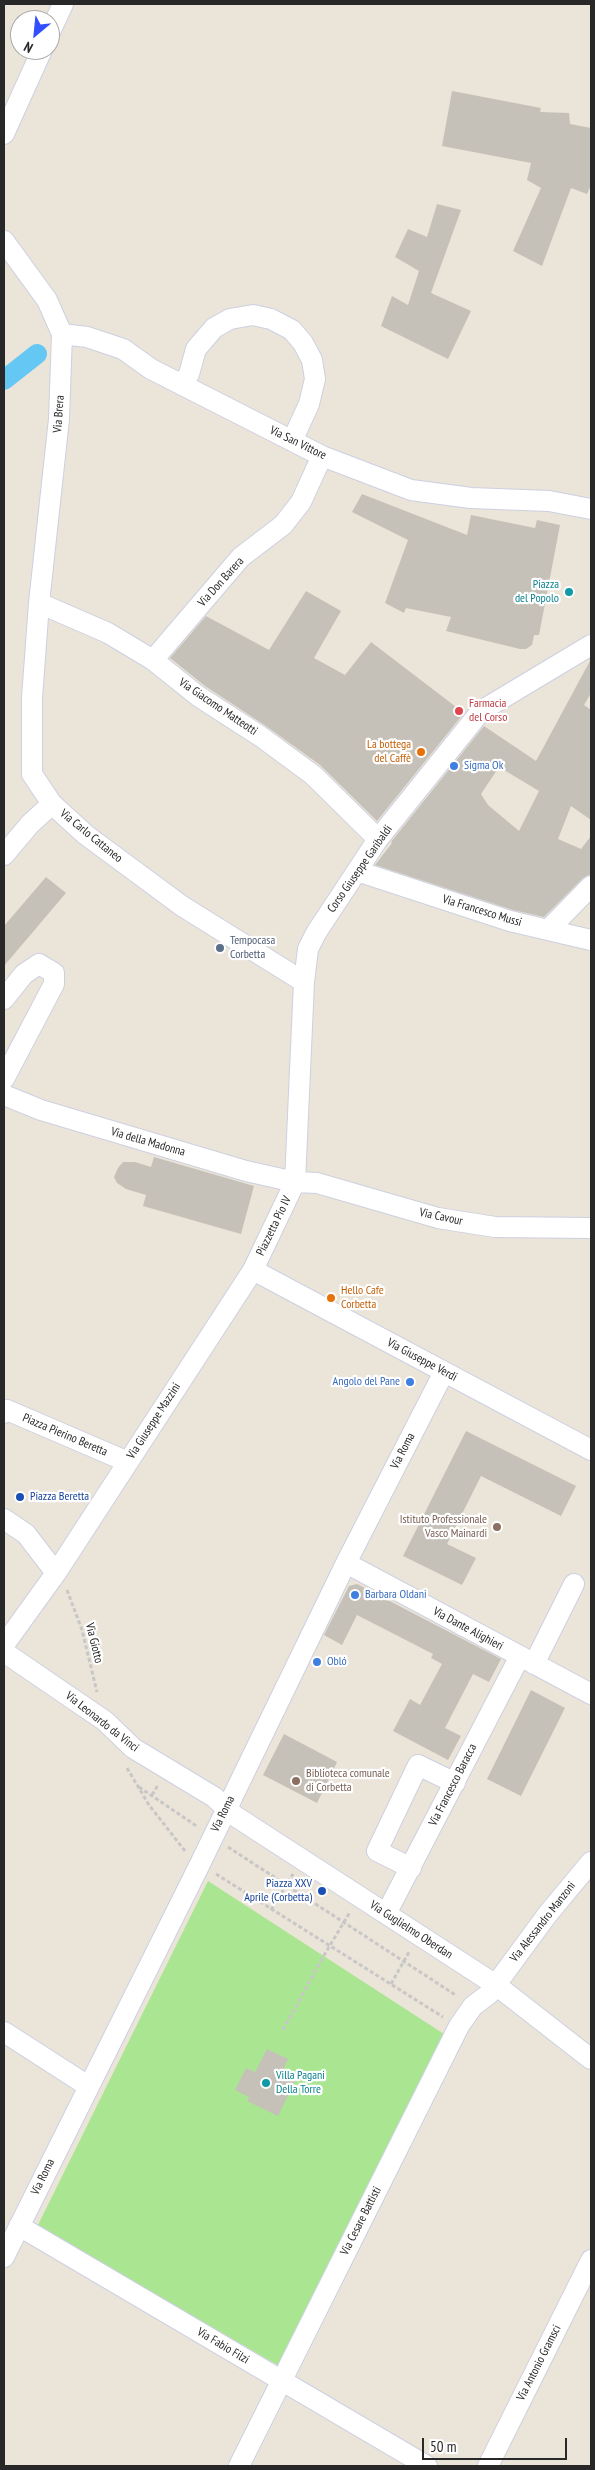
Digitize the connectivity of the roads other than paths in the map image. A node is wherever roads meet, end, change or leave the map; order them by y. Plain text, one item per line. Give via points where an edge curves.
1 (37, 60) edge
2 (4, 134) edge
3 (4, 242) edge
4 (62, 334) junction
5 (182, 385) junction
6 (292, 441) junction
7 (322, 456) junction
8 (591, 509) edge
9 (39, 603) junction
10 (591, 645) edge
11 (153, 660) junction
12 (52, 804) junction
13 (378, 839) junction
14 (4, 855) edge
15 (357, 871) junction
16 (591, 886) edge
17 (548, 930) junction
18 (591, 940) edge
19 (304, 982) junction
20 (4, 999) edge
21 (4, 1080) edge
22 (4, 1095) edge
23 (295, 1182) junction
24 (591, 1228) edge
25 (253, 1270) junction
26 (444, 1372) junction
27 (4, 1413) edge
28 (591, 1450) edge
29 (128, 1462) junction
30 (4, 1519) edge
31 (346, 1563) junction
32 (56, 1573) junction
33 (574, 1584) dead end
34 (4, 1646) edge
35 (4, 1652) edge
36 (527, 1660) junction
37 (591, 1694) edge
38 (455, 1783) junction
39 (226, 1808) junction
40 (591, 1862) edge
41 (411, 1868) junction
42 (386, 1914) junction
43 (496, 1984) junction
44 (4, 2032) edge
45 (591, 2059) edge
46 (88, 2086) junction
47 (19, 2226) junction
48 (4, 2257) edge
49 (591, 2260) edge
50 (281, 2380) junction
51 (239, 2466) edge
52 (427, 2466) edge
53 (488, 2466) edge

1 - 2 street
3 - 4 street, Via Brera via 48,300
4 - 5 street, Via San Vittore via 87,337 124,349 151,369
4 - 9 street, Via Brera via 59,419
5 - 6 street, Via San Vittore
5 - 6 street via 189,374 196,349 214,328 230,319 252,315 271,319 292,330 312,360 315,378 309,404
6 - 7 street, Via San Vittore
7 - 8 street, Via San Vittore via 411,490 471,498 549,501
7 - 11 street, Via Don Barera via 301,502 283,525 241,557
9 - 11 street, Via Giacomo Matteotti via 108,633
9 - 12 street, Via Carlo Cattaneo via 32,698 32,774
10 - 13 street, Corso Giuseppe Garibaldi via 481,711
11 - 13 street, Via Giacomo Matteotti via 198,696 313,775
12 - 14 street
12 - 19 street, Via Carlo Cattaneo via 86,835 182,906
13 - 15 street, Corso Giuseppe Garibaldi
15 - 17 street, Via Francesco Mussi via 510,921
15 - 19 street, Corso Giuseppe Garibaldi via 308,949
16 - 17 street
17 - 18 street, Via Francesco Mussi
19 - 23 street, Corso Giuseppe Garibaldi
20 - 21 street via 24,974 39,964 54,973 54,984
22 - 23 street, Via della Madonna via 127,1137
23 - 24 street, Via Cavour via 317,1183 438,1218 495,1227
23 - 25 street, Piazzetta Pio IV
25 - 26 street, Via Giuseppe Verdi
25 - 29 street, Via Giuseppe Mazzini
26 - 28 street, Via Giuseppe Verdi
26 - 31 street, Via Roma
27 - 29 street, Piazza Pierino Beretta via 7,1410
29 - 32 street, Via Giuseppe Mazzini
30 - 32 street via 26,1534
31 - 36 street, Via Dante Alighieri
31 - 39 street, Via Roma
32 - 34 street, Via Giuseppe Mazzini
33 - 36 street, Via Francesco Baracca
35 - 39 street, Via Leonardo da Vinci via 105,1721 133,1748 214,1797
36 - 37 street, Via Dante Alighieri
36 - 38 street, Via Francesco Baracca
38 - 41 street, Via Francesco Baracca
38 - 41 street via 418,1765 377,1851
39 - 42 street, Via Guglielmo Oberdan
39 - 46 street, Via Roma
40 - 43 street, Via Alessandro Manzoni
41 - 42 street, Via Francesco Baracca
42 - 43 street, Via Guglielmo Oberdan
43 - 45 street, Via Guglielmo Oberdan
43 - 50 street, Via Cesare Battisti via 473,2006 459,2026
44 - 46 street
46 - 47 street, Via Roma
47 - 48 street, Via Roma
47 - 50 street, Via Fabio Filzi
49 - 53 street, Via Antonio Gramsci
50 - 51 street, Via Cesare Battisti
50 - 52 street, Via Fabio Filzi

